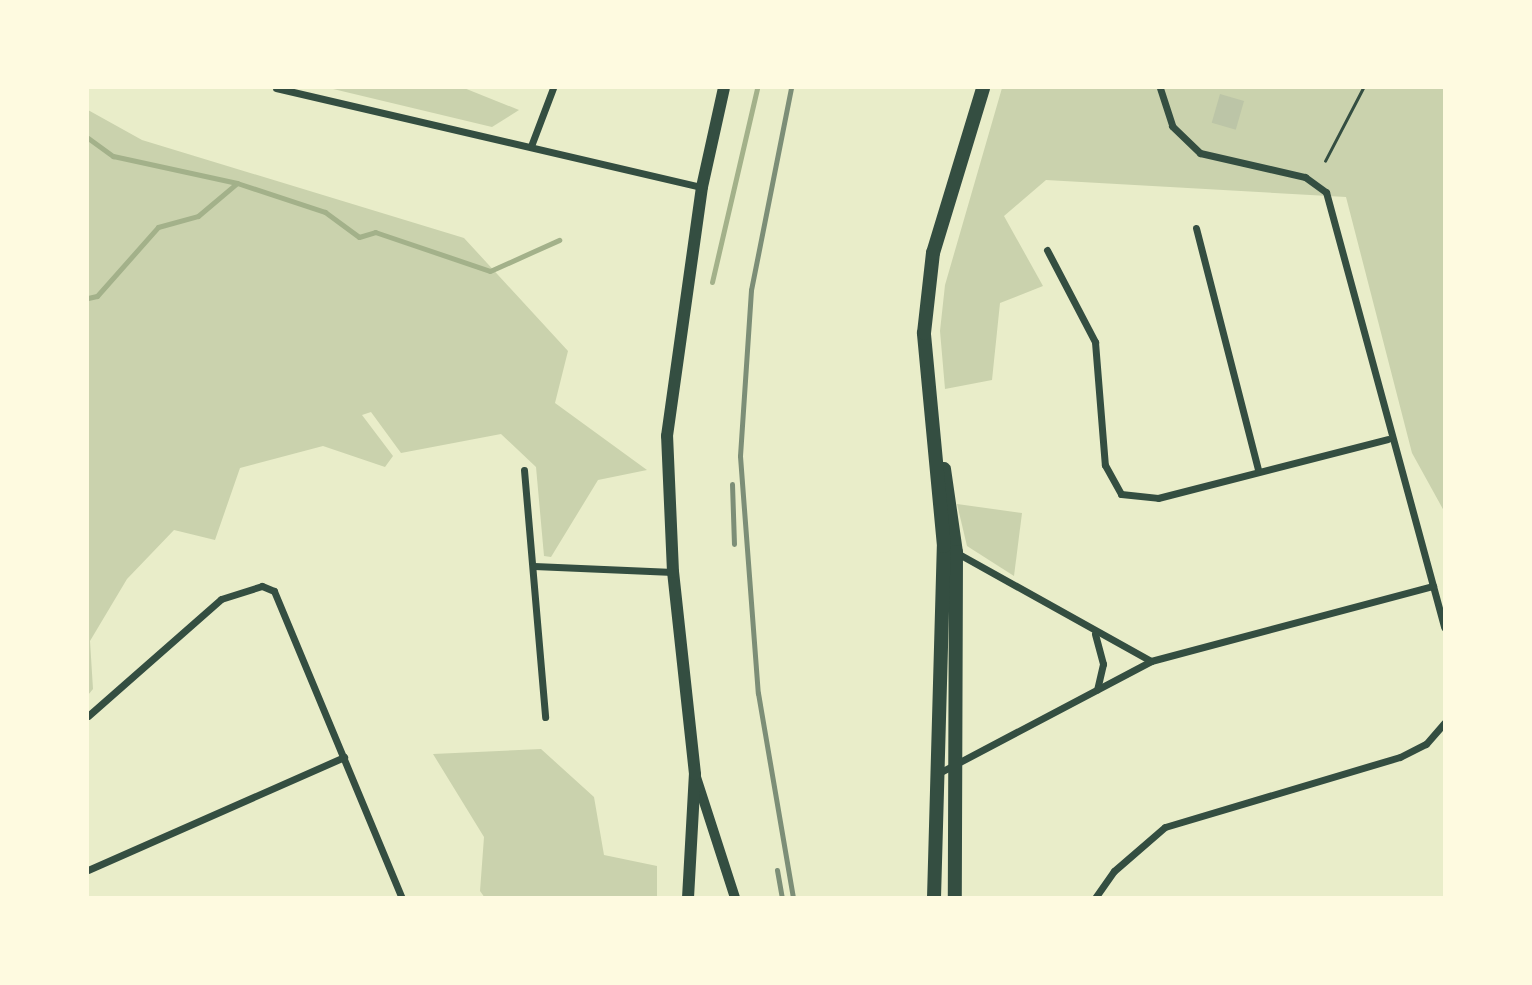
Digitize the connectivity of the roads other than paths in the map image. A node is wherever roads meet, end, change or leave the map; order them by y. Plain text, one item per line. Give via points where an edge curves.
1 (276, 88) edge
2 (553, 88) edge
3 (724, 88) edge
4 (983, 88) edge
5 (1160, 88) edge
6 (531, 146) junction
7 (702, 187) junction
8 (1196, 228) dead end
9 (1047, 250) dead end
10 (1388, 439) junction
11 (524, 470) dead end
12 (1258, 471) junction
13 (950, 549) junction
14 (534, 566) junction
15 (673, 572) junction
16 (1433, 586) junction
17 (1444, 627) edge
18 (1095, 633) junction
19 (1151, 661) junction
20 (1097, 689) junction
21 (88, 716) edge
22 (545, 718) dead end
23 (1444, 723) edge
24 (344, 757) junction
25 (956, 765) junction
26 (695, 774) junction
27 (937, 774) junction
28 (88, 870) edge
29 (402, 898) edge
30 (688, 898) edge
31 (735, 898) edge
32 (933, 898) edge
33 (955, 898) edge
34 (1096, 898) edge

1 - 6 street
2 - 6 street
3 - 7 main road
4 - 13 highway via 933,253 923,334
5 - 10 street via 1172,126 1200,153 1305,177 1326,192
6 - 7 street
7 - 15 main road via 667,436
8 - 12 street
9 - 12 street via 1096,342 1105,465 1121,494 1158,498
10 - 12 street
10 - 16 street
11 - 14 street
13 - 18 street
13 - 25 highway
13 - 27 highway
14 - 15 street
14 - 22 street
15 - 26 main road
16 - 17 street
16 - 19 street
18 - 19 street
18 - 20 street via 1103,664
19 - 20 street
20 - 25 street
21 - 24 street via 221,599 262,586 286,608
23 - 34 street via 1426,744 1400,757 1165,827 1114,871
24 - 28 street
24 - 29 street
25 - 27 street
25 - 33 highway
26 - 30 main road
26 - 31 street
27 - 32 highway

